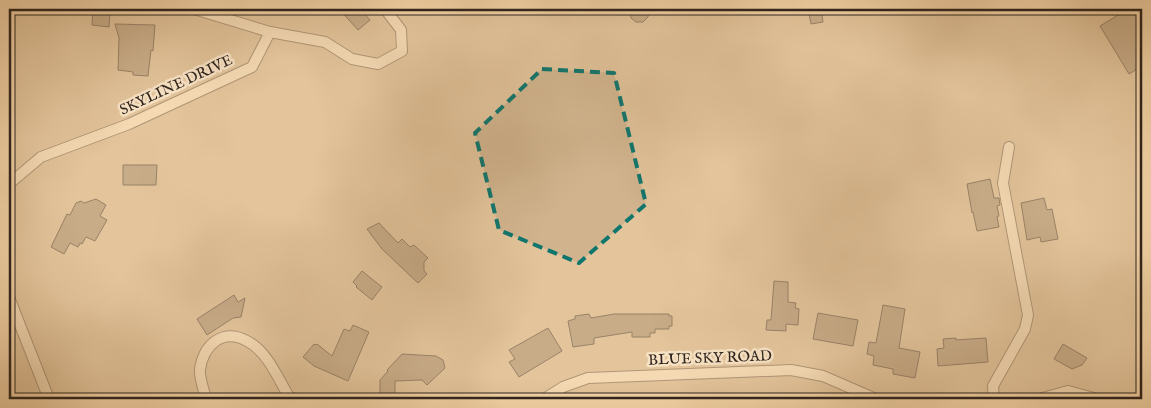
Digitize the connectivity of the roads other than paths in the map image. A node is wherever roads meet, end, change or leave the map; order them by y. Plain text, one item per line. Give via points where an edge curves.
1 (194, 9) edge
2 (386, 9) edge
3 (270, 32) junction
4 (1009, 147) dead end
5 (9, 184) edge
6 (9, 297) edge
7 (292, 398) edge
8 (49, 399) edge
9 (206, 399) edge
10 (544, 399) edge
11 (876, 399) edge
12 (994, 399) edge
13 (1039, 399) edge
14 (1097, 399) edge

1 - 3 street
2 - 3 street via 401,30 402,51 378,64 352,59 325,42
3 - 5 street, SKYLINE DRIVE via 252,67 129,124 41,157
4 - 12 street via 1003,183 1028,316 993,386
6 - 8 street
7 - 9 street via 262,353 247,341 228,336 214,341 206,349 200,370
10 - 11 street, BLUE SKY ROAD via 563,387 588,378 791,370 823,376
13 - 14 street via 1068,391

